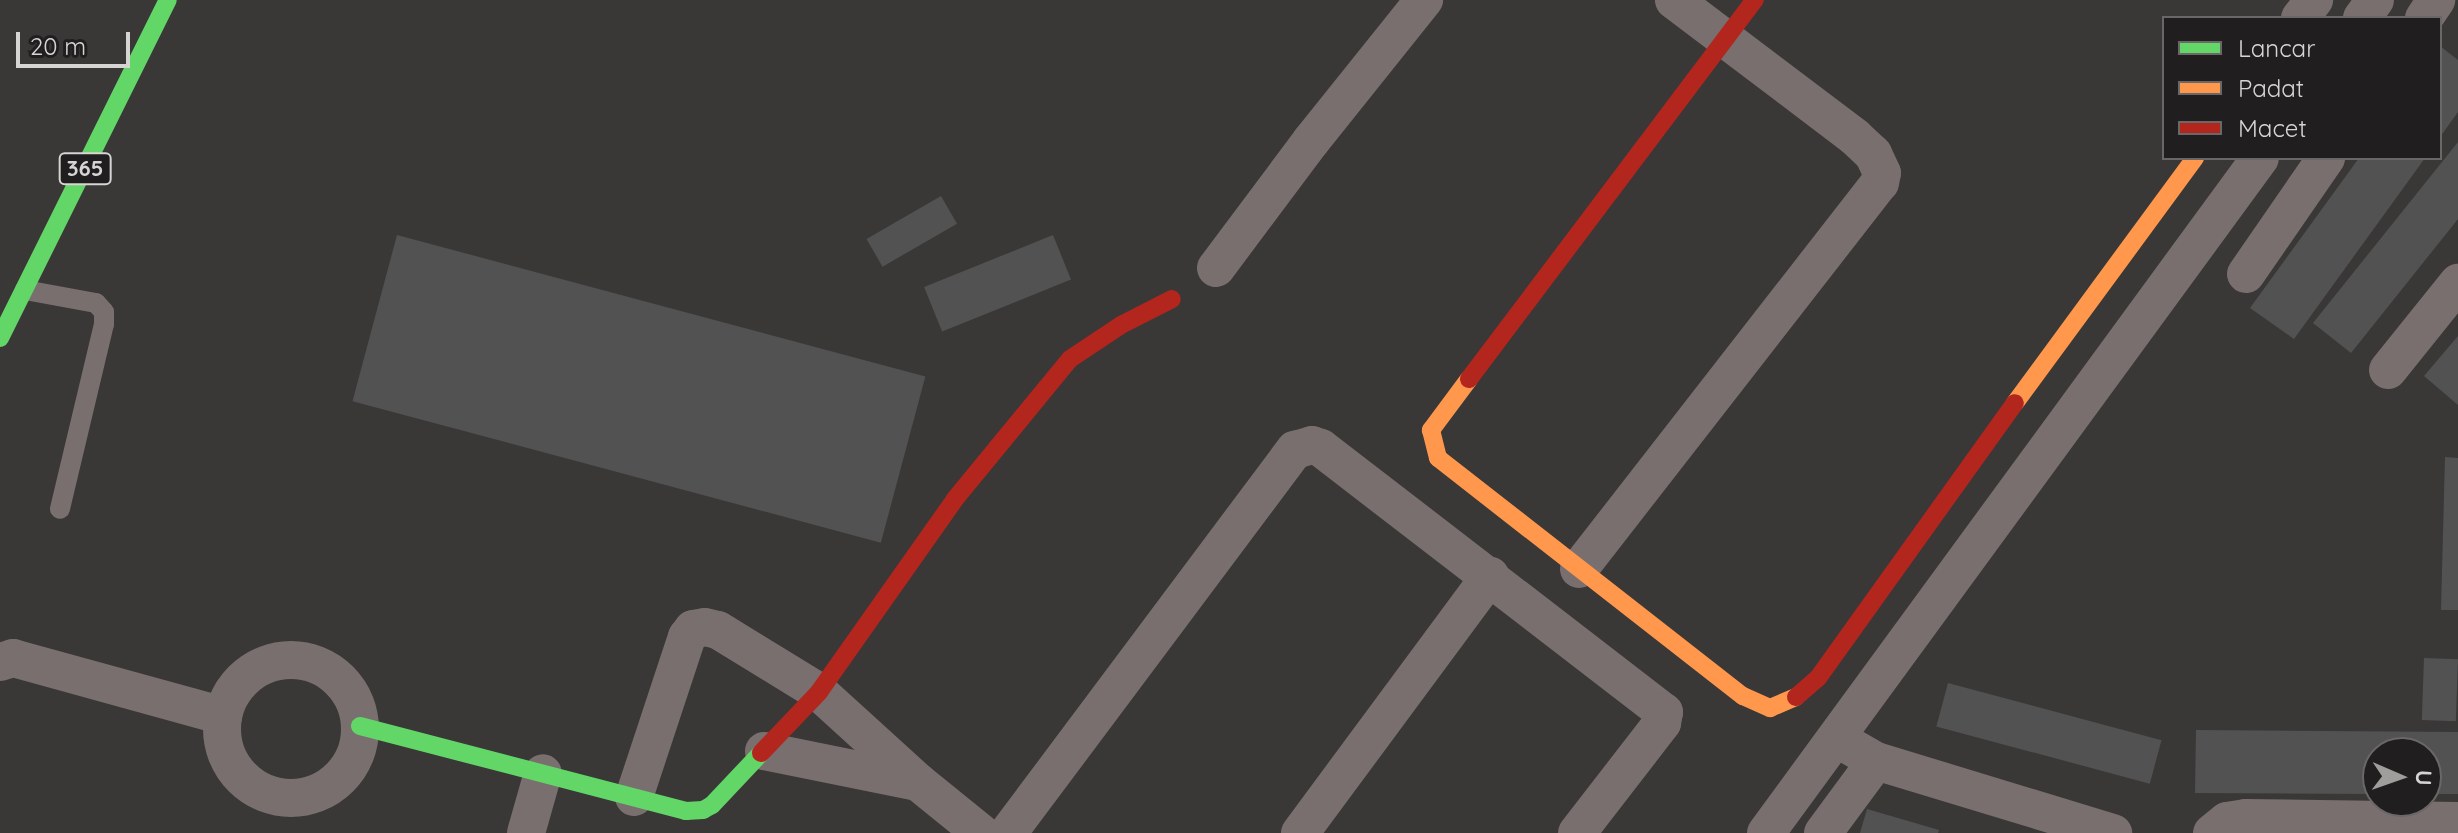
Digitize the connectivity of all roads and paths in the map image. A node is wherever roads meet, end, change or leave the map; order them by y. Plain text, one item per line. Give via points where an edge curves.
1 (168, 0) edge
2 (1424, 0) edge
3 (1674, 0) edge
4 (1755, 0) edge
5 (2314, 0) edge
6 (2302, 16) edge
7 (1725, 41) junction
8 (2194, 160) edge
9 (2259, 160) edge
10 (2325, 160) edge
11 (1216, 268) dead end
12 (2246, 274) dead end
13 (2458, 283) edge
14 (25, 290) junction
15 (1172, 299) dead end
16 (0, 338) edge
17 (2388, 370) dead end
18 (60, 509) dead end
19 (1579, 569) junction
20 (1490, 576) junction
21 (4, 652) edge
22 (819, 692) junction
23 (223, 716) junction
24 (360, 726) junction
25 (1836, 738) junction
26 (764, 751) junction
27 (1876, 761) junction
28 (543, 773) junction
29 (918, 782) junction
30 (634, 797) junction
31 (2458, 821) edge
32 (526, 833) edge
33 (981, 833) edge
34 (1008, 833) edge
35 (1300, 833) edge
36 (1577, 833) edge
37 (1766, 833) edge
38 (1823, 833) edge
39 (2113, 833) edge
40 (2212, 833) edge

1 - 14 street, 365
2 - 11 street
3 - 7 street
4 - 7 street
5 - 6 street
7 - 19 street via 1431,430 1438,458
7 - 19 street via 1855,137 1879,162 1880,183
8 - 19 street via 1818,678 1792,700 1770,708 1743,696
9 - 25 street
10 - 12 street
13 - 17 street
14 - 16 street, 365
14 - 18 lane via 96,303 104,312
15 - 22 street via 1070,359 955,499
20 - 34 street via 1321,448 1302,446
20 - 35 street
20 - 36 street via 1664,712 1662,723
21 - 23 street
22 - 26 street
22 - 29 street
22 - 30 street via 718,630 693,629
23 - 24 street via 246,676 273,662 303,660 343,683
23 - 24 street via 224,747 239,775 279,797 309,796 336,781 355,756
24 - 28 street
25 - 27 street
25 - 37 street
26 - 29 street
26 - 30 street via 703,810 686,811
27 - 38 street
27 - 39 street
28 - 30 street
28 - 32 street
29 - 33 street
31 - 40 street via 2246,818 2227,821

